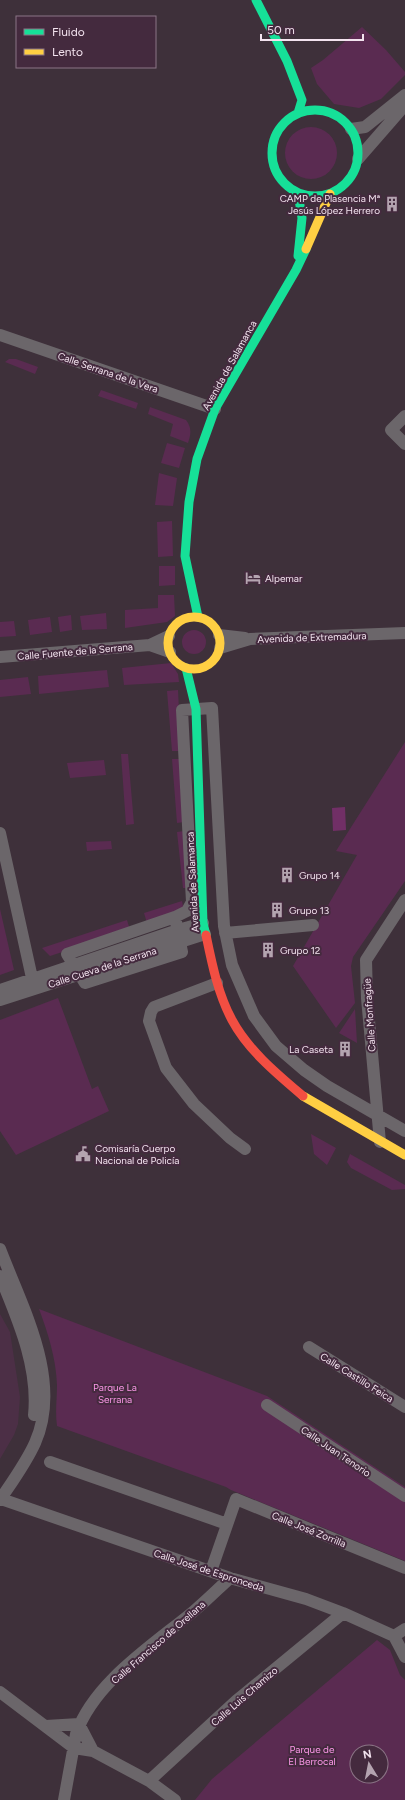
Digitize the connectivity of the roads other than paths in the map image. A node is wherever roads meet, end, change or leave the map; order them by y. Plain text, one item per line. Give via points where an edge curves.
1 (256, 0) edge
2 (288, 61) junction
3 (405, 95) edge
4 (405, 105) edge
5 (321, 110) junction
6 (298, 113) junction
7 (351, 129) junction
8 (358, 159) junction
9 (298, 193) junction
10 (330, 194) junction
11 (296, 270) junction
12 (0, 335) edge
13 (215, 409) junction
14 (405, 416) edge
15 (405, 444) edge
16 (185, 556) junction
17 (184, 596) dead end
18 (198, 617) junction
19 (405, 633) edge
20 (219, 634) junction
21 (169, 636) junction
22 (250, 639) junction
23 (150, 645) junction
24 (220, 648) junction
25 (170, 652) junction
26 (0, 657) edge
27 (186, 668) junction
28 (200, 675) junction
29 (196, 709) junction
30 (0, 833) edge
31 (405, 900) edge
32 (175, 917) junction
33 (313, 925) dead end
34 (204, 929) junction
35 (225, 933) junction
36 (179, 936) junction
37 (77, 970) junction
38 (217, 983) junction
39 (33, 984) junction
40 (0, 990) edge
41 (0, 1000) edge
42 (378, 1116) junction
43 (405, 1131) edge
44 (380, 1142) junction
45 (245, 1149) dead end
46 (405, 1155) edge
47 (0, 1249) edge
48 (0, 1276) edge
49 (309, 1347) dead end
50 (267, 1405) dead end
51 (405, 1407) edge
52 (50, 1462) dead end
53 (0, 1487) edge
54 (405, 1496) edge
55 (0, 1500) edge
56 (227, 1524) junction
57 (405, 1568) edge
58 (211, 1571) junction
59 (230, 1578) junction
60 (343, 1613) junction
61 (405, 1629) edge
62 (394, 1636) junction
63 (405, 1657) edge
64 (0, 1692) edge
65 (79, 1724) junction
66 (46, 1726) junction
67 (74, 1748) junction
68 (93, 1751) junction
69 (149, 1781) junction
70 (64, 1800) edge
71 (175, 1800) edge

1 - 2 main road
2 - 5 main road
2 - 6 main road via 302,100
3 - 7 street via 365,127
4 - 8 street
5 - 6 main road
5 - 7 main road via 332,113
6 - 9 main road via 278,130 272,143 271,155 279,178
7 - 8 main road via 357,143
8 - 10 main road via 349,180
9 - 10 main road via 308,196
9 - 11 main road, Avenida de Salamanca via 302,218
10 - 11 main road, Avenida de Salamanca
11 - 13 main road, Avenida de Salamanca
12 - 13 street, Calle Serrana de la Vera
13 - 16 main road, Avenida de Salamanca via 192,478
14 - 15 street via 391,430
16 - 17 main road
16 - 18 main road, Avenida de Salamanca
18 - 20 main road via 211,623
18 - 21 main road via 183,616
19 - 22 street, Avenida de Extremadura
20 - 22 street
20 - 24 main road
21 - 23 street
21 - 25 main road
22 - 24 street, Avenida de Extremadura
23 - 25 street
23 - 26 street, Calle Fuente de la Serrana
24 - 28 main road via 213,661
25 - 27 main road via 179,664
27 - 28 main road
27 - 29 main road, Avenida de Salamanca
28 - 29 main road, Avenida de Salamanca
29 - 32 street via 182,710 192,902 187,911
29 - 34 main road, Avenida de Salamanca
29 - 35 street via 212,708
30 - 39 street
31 - 42 street, Calle Monfragüe via 366,960 366,998
32 - 36 street
32 - 37 street via 68,954
33 - 35 street
34 - 36 street
34 - 38 main road, Avenida de Salamanca
35 - 42 street via 232,965 254,1016 276,1046 327,1086
36 - 37 street, Calle Cueva de la Serrana
36 - 37 street via 182,952 85,983
37 - 39 street, Calle Cueva de la Serrana
38 - 44 main road, Avenida de Salamanca via 232,1020 251,1047 277,1074 306,1099
38 - 45 street via 154,1007 150,1012 149,1021 166,1068 194,1104
39 - 40 street
39 - 41 street, Calle Cueva de la Serrana
42 - 43 street
42 - 44 street, Calle Monfragüe
44 - 46 main road, Avenida de Salamanca
47 - 55 street via 38,1347 43,1368 44,1397 35,1442
48 - 53 street via 22,1330 32,1370 36,1401 26,1444
49 - 51 street, Calle Castillo Feica
50 - 54 street, Calle Juan Tenorio
52 - 56 street
55 - 58 street, Calle José de Espronceda
56 - 57 street, Calle José Zorrilla via 236,1499
56 - 58 street, Calle José Zorrilla
58 - 59 street, Calle José de Espronceda
59 - 60 street, Calle José de Espronceda
59 - 65 street, Calle Francisco de Orellana via 124,1668 99,1694
60 - 62 street, Calle José de Espronceda
60 - 69 street, Calle Luis Chamizo via 236,1701
61 - 62 street
62 - 63 street
64 - 66 street
65 - 66 street
65 - 67 street, Calle Francisco de Orellana via 73,1742
65 - 68 street
66 - 67 street
67 - 68 street
67 - 70 street, Calle Francisco de Orellana
68 - 69 street
69 - 71 street

